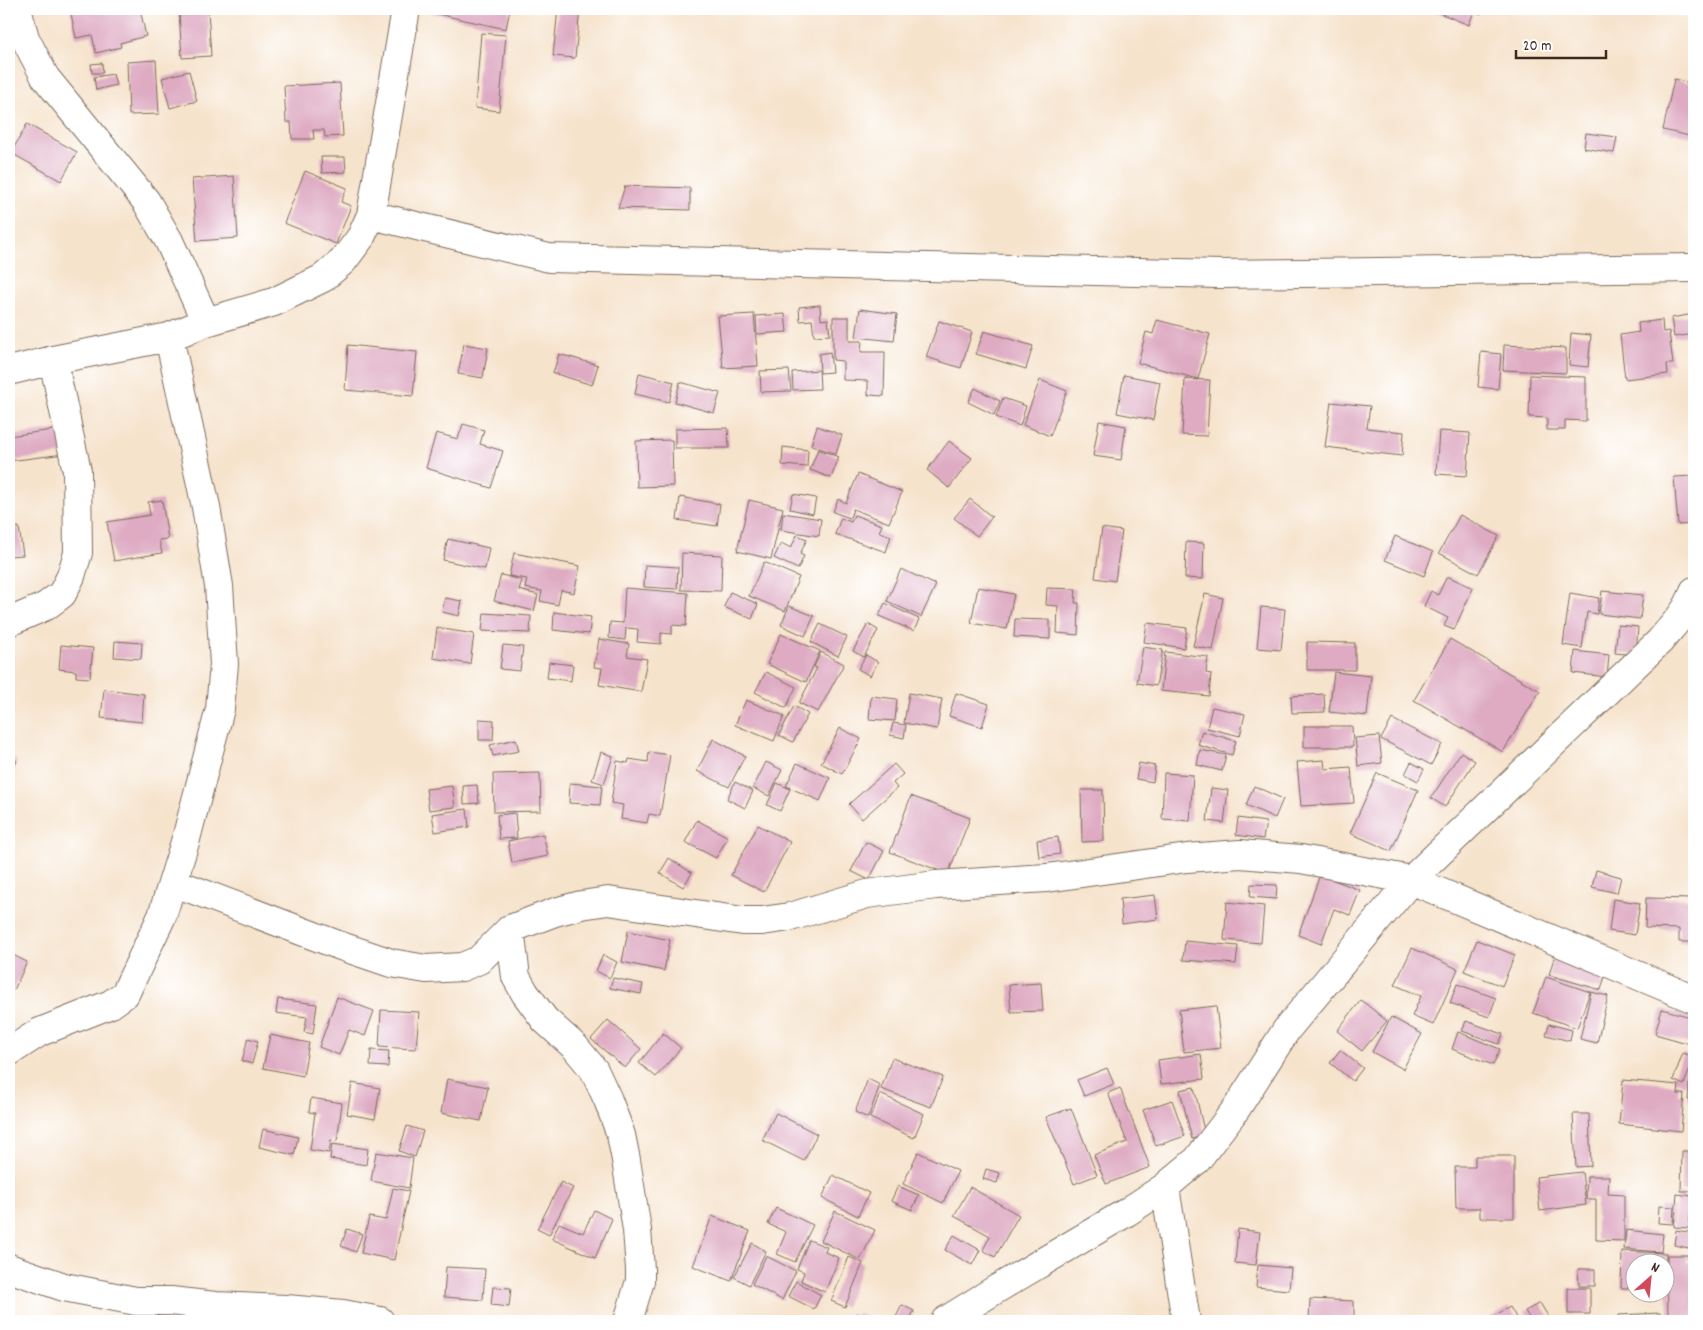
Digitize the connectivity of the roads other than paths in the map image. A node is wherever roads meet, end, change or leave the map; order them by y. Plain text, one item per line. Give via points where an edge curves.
1 (17, 9) edge
2 (406, 9) edge
3 (371, 215) junction
4 (1694, 268) edge
5 (206, 322) junction
6 (169, 337) junction
7 (52, 360) junction
8 (9, 371) edge
9 (1694, 591) edge
10 (9, 622) edge
11 (1411, 880) junction
12 (173, 882) junction
13 (510, 929) junction
14 (1694, 999) edge
15 (9, 1052) edge
16 (1165, 1187) junction
17 (9, 1268) edge
18 (380, 1321) edge
19 (628, 1321) edge
20 (945, 1321) edge
21 (1186, 1321) edge

1 - 5 street via 25,38 45,77 146,201 169,241
2 - 3 street
3 - 4 street via 549,258 1220,274
3 - 5 street via 347,255 323,278 274,302
5 - 6 street
6 - 7 street
6 - 12 street via 206,507 219,586 224,664 220,709
7 - 8 street
7 - 10 street via 77,471 78,553 62,594 46,606
9 - 11 street via 1682,615 1660,641
11 - 13 street via 1301,858 1240,854 1187,858 1047,878 936,885 867,894 790,917 762,921 608,901 555,912
11 - 14 street
11 - 16 street via 1287,1029 1236,1109 1197,1160
12 - 13 street via 338,945 391,963 426,970 462,967 479,960
12 - 15 street via 162,916 125,994 111,1004 34,1035
13 - 19 street via 516,977 545,1020 575,1047 594,1070 620,1135 637,1230 640,1270 640,1281
16 - 20 street
16 - 21 street
17 - 18 street via 64,1287 130,1300 344,1314

